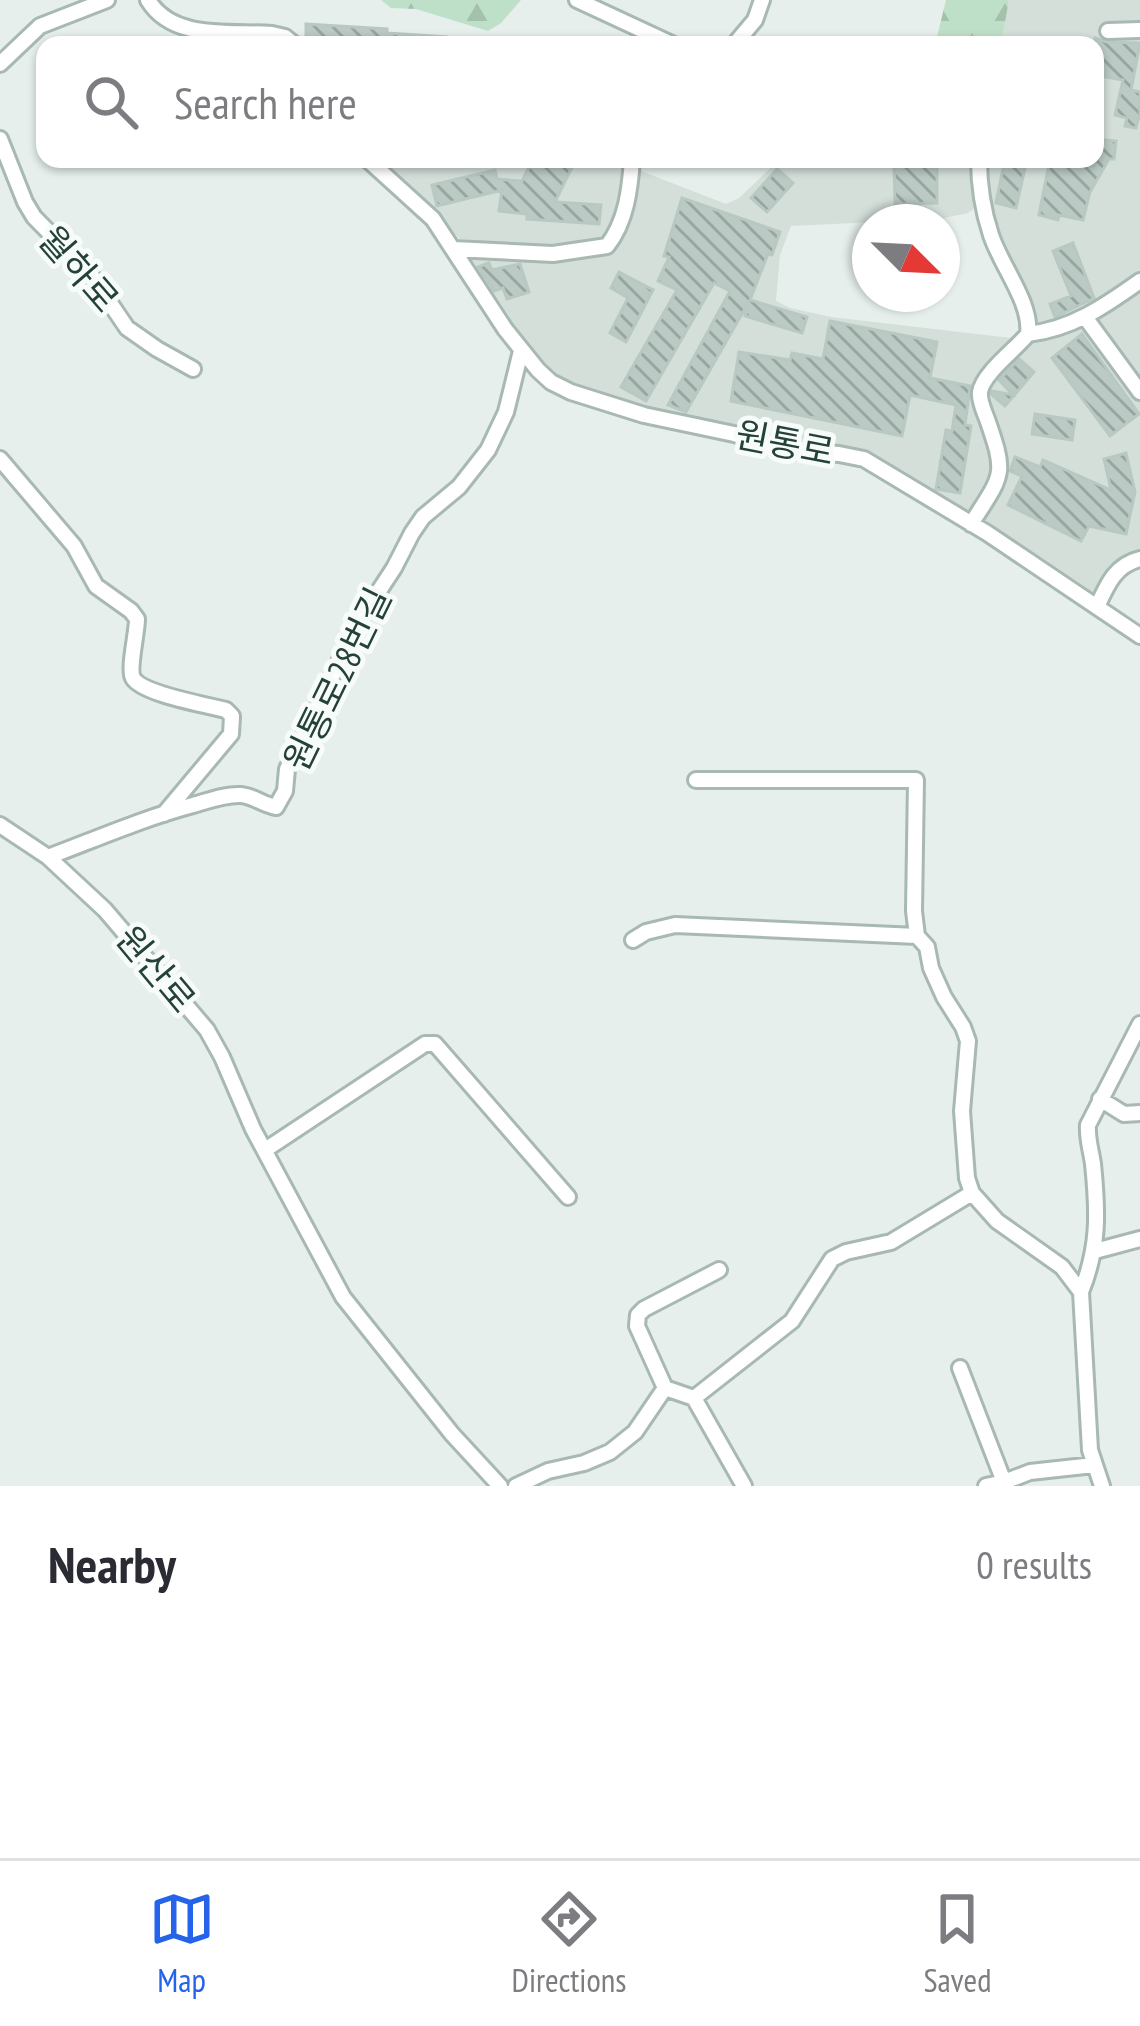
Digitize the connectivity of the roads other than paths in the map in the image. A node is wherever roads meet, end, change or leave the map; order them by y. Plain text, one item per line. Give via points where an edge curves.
1 (107, 0) edge
2 (148, 0) edge
3 (577, 0) edge
4 (761, 0) edge
5 (1140, 30) edge
6 (1108, 31) dead end
7 (281, 36) edge
8 (655, 36) edge
9 (742, 36) edge
10 (0, 64) edge
11 (0, 140) edge
12 (377, 168) edge
13 (631, 168) edge
14 (980, 168) edge
15 (454, 249) junction
16 (1140, 281) edge
17 (1085, 317) junction
18 (1028, 334) junction
19 (521, 351) junction
20 (194, 369) dead end
21 (1140, 392) edge
22 (0, 459) edge
23 (971, 524) junction
24 (1140, 559) edge
25 (1097, 607) junction
26 (1140, 636) edge
27 (696, 780) dead end
28 (164, 814) junction
29 (0, 825) edge
30 (48, 857) junction
31 (917, 936) junction
32 (633, 940) dead end
33 (1140, 1024) edge
34 (1100, 1099) junction
35 (1140, 1113) edge
36 (265, 1150) junction
37 (972, 1193) junction
38 (568, 1197) dead end
39 (1140, 1239) edge
40 (1095, 1251) junction
41 (719, 1270) dead end
42 (1081, 1292) junction
43 (960, 1368) dead end
44 (665, 1388) junction
45 (694, 1398) junction
46 (1094, 1465) junction
47 (1004, 1482) junction
48 (500, 1486) edge
49 (516, 1486) edge
50 (744, 1486) edge
51 (986, 1486) edge
52 (1102, 1486) edge

1 - 10 street via 40,26
2 - 7 street via 186,28
3 - 8 street
4 - 9 street
5 - 6 street
11 - 20 street, 월하로 via 34,217 91,275 128,328
12 - 15 street, 원통로
13 - 15 street via 607,246 553,254
14 - 18 street via 991,236 1027,311
15 - 19 street, 원통로
16 - 17 street
17 - 18 street
17 - 21 street
18 - 23 street via 980,391 1000,468
19 - 23 street, 원통로 via 551,382 609,405 793,451 864,459
19 - 28 street, 원통로28번길 via 488,450 423,517 358,622 287,769 277,807 240,795
22 - 28 street via 74,546 96,586 137,619 136,683 232,716 231,734
23 - 25 street, 원통로
24 - 25 street via 1118,569
25 - 26 street, 원통로
27 - 31 street via 916,779
28 - 30 street, 원통로28번길
29 - 30 street, 원산로
30 - 36 street, 원산로 via 131,938 207,1030
31 - 32 street via 675,925
31 - 37 street via 968,1040 962,1111
33 - 34 street
34 - 35 street via 1124,1114
34 - 40 street via 1088,1125
36 - 38 street via 435,1044
36 - 48 street, 원산로 via 343,1297
37 - 42 street
37 - 45 street via 891,1242 832,1259 792,1321
39 - 40 street
40 - 42 street
41 - 44 street via 638,1315
42 - 46 street
43 - 47 street
44 - 45 street
44 - 49 street via 610,1452
45 - 50 street
46 - 47 street
46 - 52 street
47 - 51 street

